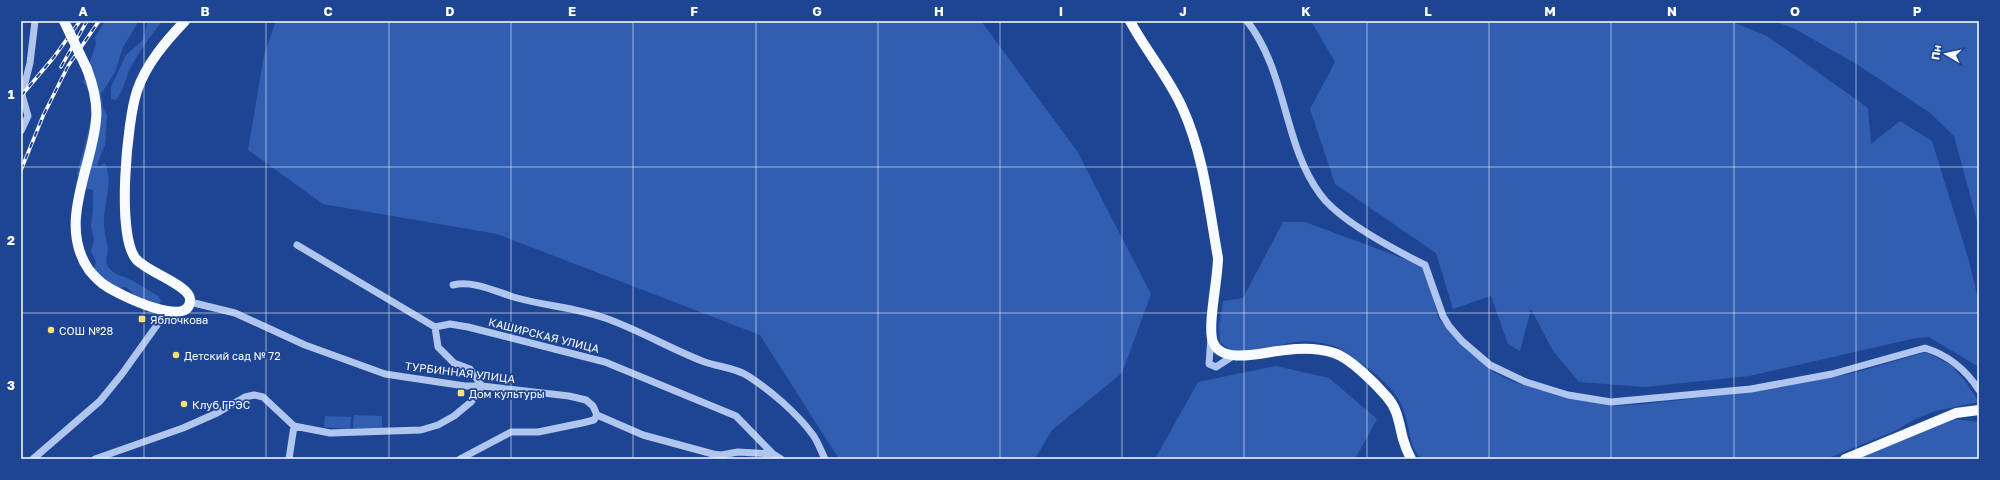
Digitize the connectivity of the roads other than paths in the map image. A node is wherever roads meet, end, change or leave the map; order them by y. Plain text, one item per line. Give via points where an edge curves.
1 (64, 21) edge
2 (185, 21) edge
3 (1130, 21) edge
4 (1247, 21) edge
5 (35, 22) edge
6 (21, 131) edge
7 (297, 245) dead end
8 (452, 284) dead end
9 (190, 302) junction
10 (167, 311) junction
11 (434, 327) junction
12 (1211, 336) junction
13 (1232, 356) junction
14 (482, 386) junction
15 (1979, 390) edge
16 (1979, 410) edge
17 (597, 415) junction
18 (294, 426) junction
19 (773, 454) junction
20 (33, 459) edge
21 (95, 459) edge
22 (289, 459) edge
23 (460, 459) edge
24 (782, 459) edge
25 (825, 459) edge
26 (1411, 459) edge
27 (1846, 459) edge

1 - 10 main road, bridge via 93,84 96,102 97,118 77,207 78,243 88,268 97,280 150,307
2 - 9 main road via 156,56 137,91 129,128 126,162 128,239 135,258 150,271 183,287 189,295
3 - 12 main road via 1170,82 1192,130 1201,161 1218,258
4 - 15 street via 1272,66 1301,156 1320,195 1340,215 1425,265 1436,292 1439,308 1448,326 1490,365 1526,382 1568,395 1611,402 1751,389 1832,374 1925,348 1940,352 1960,367
5 - 6 street via 30,63 22,95 28,116
7 - 11 street
8 - 25 street via 476,285 543,305 580,310 635,329 671,349 707,363 739,370 780,400 813,435
9 - 10 main road via 183,312
9 - 14 street, ТУРБИННАЯ УЛИЦА via 235,312 305,345 384,374 465,386
10 - 20 street via 100,402
11 - 14 street via 438,347 454,363 470,369
11 - 19 street, КАШИРСКАЯ УЛИЦА via 450,324 468,327 605,362 736,416
12 - 13 main road via 1220,352
12 - 13 street via 1209,364 1216,367
13 - 26 main road via 1286,350 1336,353 1365,374 1389,399 1399,418 1403,441
14 - 17 street, ТУРБИННАЯ УЛИЦА via 586,400 593,406
14 - 18 street via 471,402 454,416 438,425 421,430 330,433
16 - 27 main road via 1956,413
17 - 19 street, ТУРБИННАЯ УЛИЦА via 643,435 713,454
17 - 23 street via 594,420 538,432 511,432
18 - 21 street via 263,397 254,395 183,428
18 - 22 street
19 - 24 street, КАШИРСКАЯ УЛИЦА

